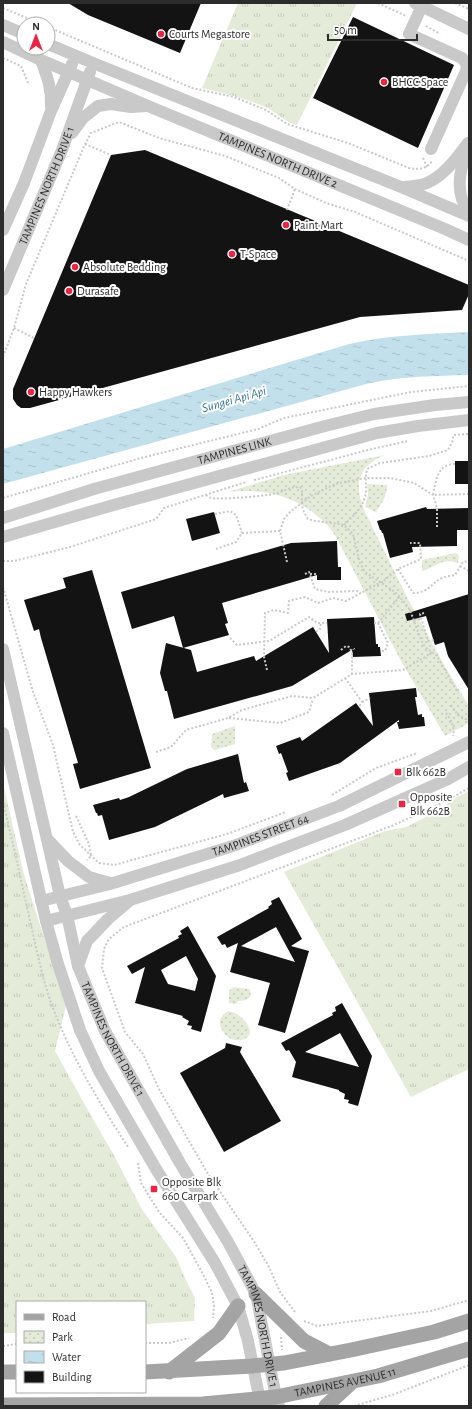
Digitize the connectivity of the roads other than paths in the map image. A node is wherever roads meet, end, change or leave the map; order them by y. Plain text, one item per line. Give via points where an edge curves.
1 (419, 4) edge
2 (3, 25) edge
3 (469, 29) edge
4 (16, 31) edge
5 (3, 42) edge
6 (56, 47) edge
7 (76, 55) junction
8 (41, 60) junction
9 (93, 63) junction
10 (68, 71) junction
11 (87, 80) junction
12 (148, 106) junction
13 (51, 111) junction
14 (469, 143) edge
15 (62, 150) junction
16 (433, 154) road end
17 (401, 187) junction
18 (469, 212) edge
19 (469, 216) edge
20 (3, 230) edge
21 (469, 240) edge
22 (3, 290) edge
23 (469, 402) edge
24 (374, 414) junction
25 (469, 420) edge
26 (418, 426) junction
27 (5, 517) edge
28 (3, 537) edge
29 (3, 649) edge
30 (3, 733) edge
31 (469, 742) edge
32 (469, 767) edge
33 (48, 840) junction
34 (110, 884) junction
35 (60, 896) junction
36 (130, 900) junction
37 (41, 901) junction
38 (67, 915) junction
39 (46, 921) junction
40 (78, 966) junction
41 (256, 1294) junction
42 (238, 1306) junction
43 (469, 1321) edge
44 (469, 1349) edge
45 (329, 1354) junction
46 (269, 1364) junction
47 (252, 1366) junction
48 (3, 1372) edge
49 (16, 1372) edge
50 (146, 1372) edge
51 (169, 1372) junction
52 (351, 1382) junction
53 (260, 1402) edge
54 (277, 1402) edge
55 (3, 1405) edge
56 (206, 1405) edge
57 (23, 1406) edge
58 (326, 1406) edge

1 - 3 street
1 - 16 street via 409,34 462,58 467,68 438,118
2 - 4 street
5 - 8 street, TAMPINES NORTH DRIVE 2
6 - 7 street, TAMPINES NORTH DRIVE 2
7 - 9 street, TAMPINES NORTH DRIVE 2
7 - 10 street, TAMPINES NORTH DRIVE 1
8 - 10 street, TAMPINES NORTH DRIVE 2
8 - 13 street via 50,81
9 - 11 street
9 - 17 street, TAMPINES NORTH DRIVE 2
10 - 11 street, TAMPINES NORTH DRIVE 2
10 - 13 street, TAMPINES NORTH DRIVE 1
11 - 12 street, TAMPINES NORTH DRIVE 2
11 - 15 street, TAMPINES NORTH DRIVE 1
12 - 15 street via 98,106 83,118
12 - 21 street, TAMPINES NORTH DRIVE 2
13 - 20 street, TAMPINES NORTH DRIVE 1
14 - 17 street via 433,179 423,184
14 - 18 street via 459,179 460,192
15 - 22 street, TAMPINES NORTH DRIVE 1
17 - 19 street, TAMPINES NORTH DRIVE 2
23 - 24 street, TAMPINES LINK
24 - 26 street via 405,416 413,419
24 - 27 street, TAMPINES LINK via 160,470
25 - 26 street, TAMPINES LINK
26 - 28 street, TAMPINES LINK via 377,433 304,452
29 - 33 street, TAMPINES NORTH DRIVE 1
30 - 37 street, TAMPINES NORTH DRIVE 1
31 - 34 street, TAMPINES STREET 64 via 339,806 232,846
32 - 36 street, TAMPINES STREET 64 via 345,825 240,864
33 - 34 street via 68,861 89,877
33 - 35 street, TAMPINES NORTH DRIVE 1
34 - 35 street, TAMPINES STREET 64
35 - 37 street, TAMPINES STREET 64
35 - 38 street, TAMPINES NORTH DRIVE 1
36 - 38 street, TAMPINES STREET 64
36 - 40 street via 87,941
37 - 39 street, TAMPINES NORTH DRIVE 1
38 - 39 street, TAMPINES STREET 64
38 - 40 street, TAMPINES NORTH DRIVE 1
39 - 42 street, TAMPINES NORTH DRIVE 1 via 80,1030 99,1070 215,1263
40 - 41 street, TAMPINES NORTH DRIVE 1 via 105,1031
41 - 45 main road via 304,1341
41 - 46 street, TAMPINES NORTH DRIVE 1
42 - 47 street, TAMPINES NORTH DRIVE 1
42 - 51 main road via 219,1333
43 - 45 main road via 434,1332
44 - 52 main road, TAMPINES AVENUE 11
45 - 46 main road
46 - 47 main road
46 - 54 street, TAMPINES NORTH DRIVE 1
47 - 51 main road
47 - 53 street, TAMPINES NORTH DRIVE 1
48 - 49 main road
50 - 51 main road
52 - 54 main road, TAMPINES AVENUE 11
52 - 58 main road
53 - 54 main road, TAMPINES AVENUE 11
53 - 56 main road, TAMPINES AVENUE 11
55 - 57 main road, TAMPINES AVENUE 11
56 - 57 main road, TAMPINES AVENUE 11

